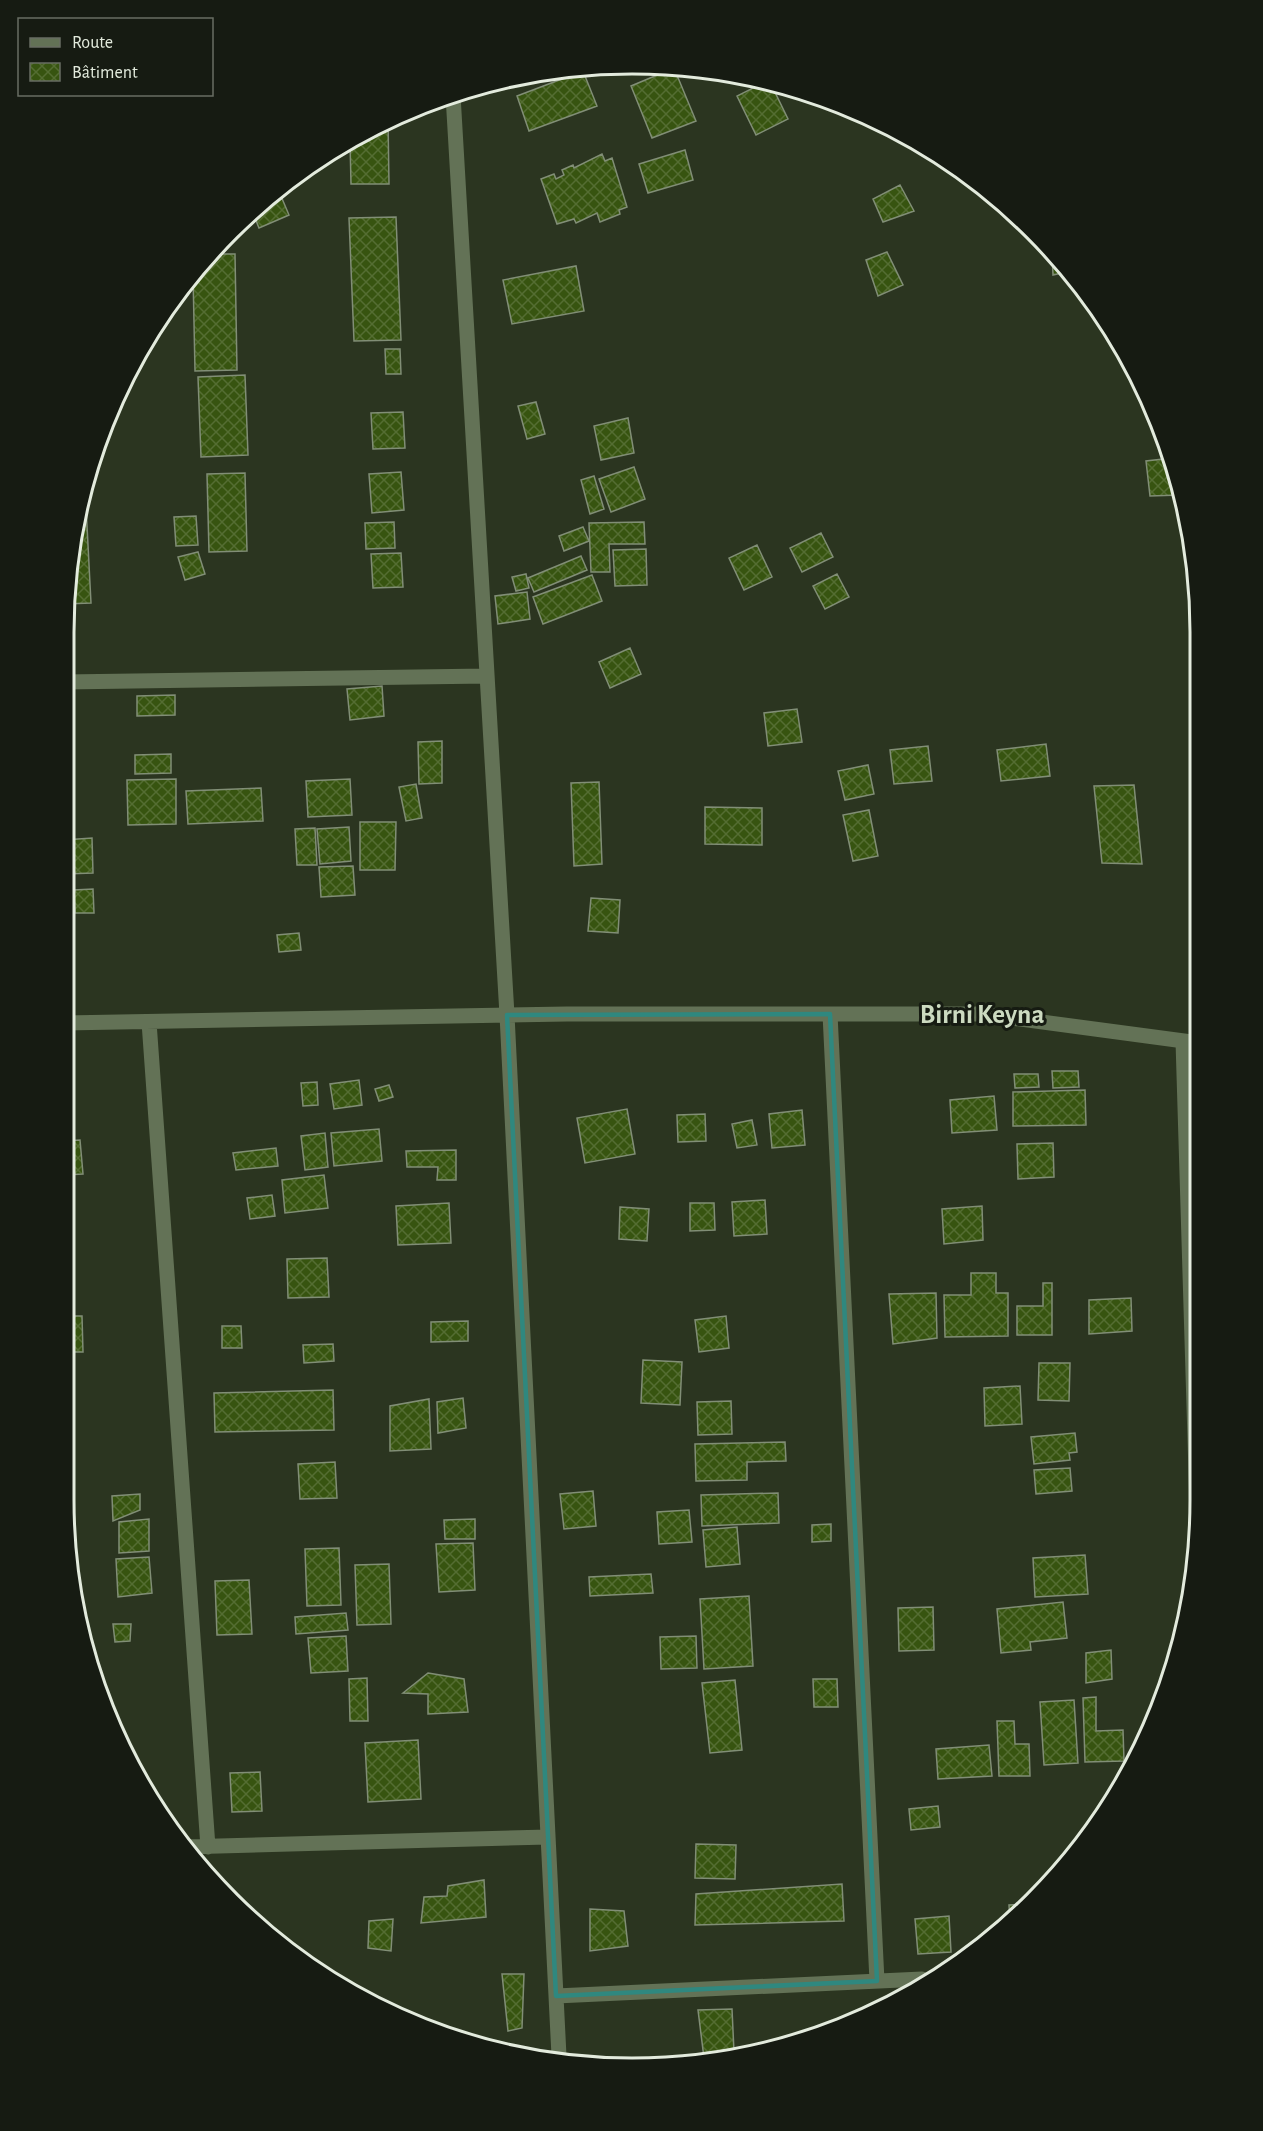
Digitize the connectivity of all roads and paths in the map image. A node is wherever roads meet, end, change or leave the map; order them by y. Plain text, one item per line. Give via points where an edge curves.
1 (454, 103) edge
2 (487, 676) junction
3 (74, 682) edge
4 (830, 1014) junction
5 (507, 1015) junction
6 (148, 1022) junction
7 (74, 1023) edge
8 (1182, 1041) junction
9 (1190, 1042) edge
10 (1190, 1290) edge
11 (548, 1837) junction
12 (196, 1847) edge
13 (208, 1847) junction
14 (916, 1979) edge
15 (877, 1981) junction
16 (556, 1996) junction
17 (559, 2053) edge

1 - 2 street
2 - 3 street
2 - 5 street
4 - 5 street
4 - 8 street via 982,1014
4 - 15 street
5 - 6 street
5 - 11 street
6 - 7 street
6 - 13 street
8 - 9 street
8 - 10 street
11 - 13 street
11 - 16 street
12 - 13 street
14 - 15 street
15 - 16 street
16 - 17 street

